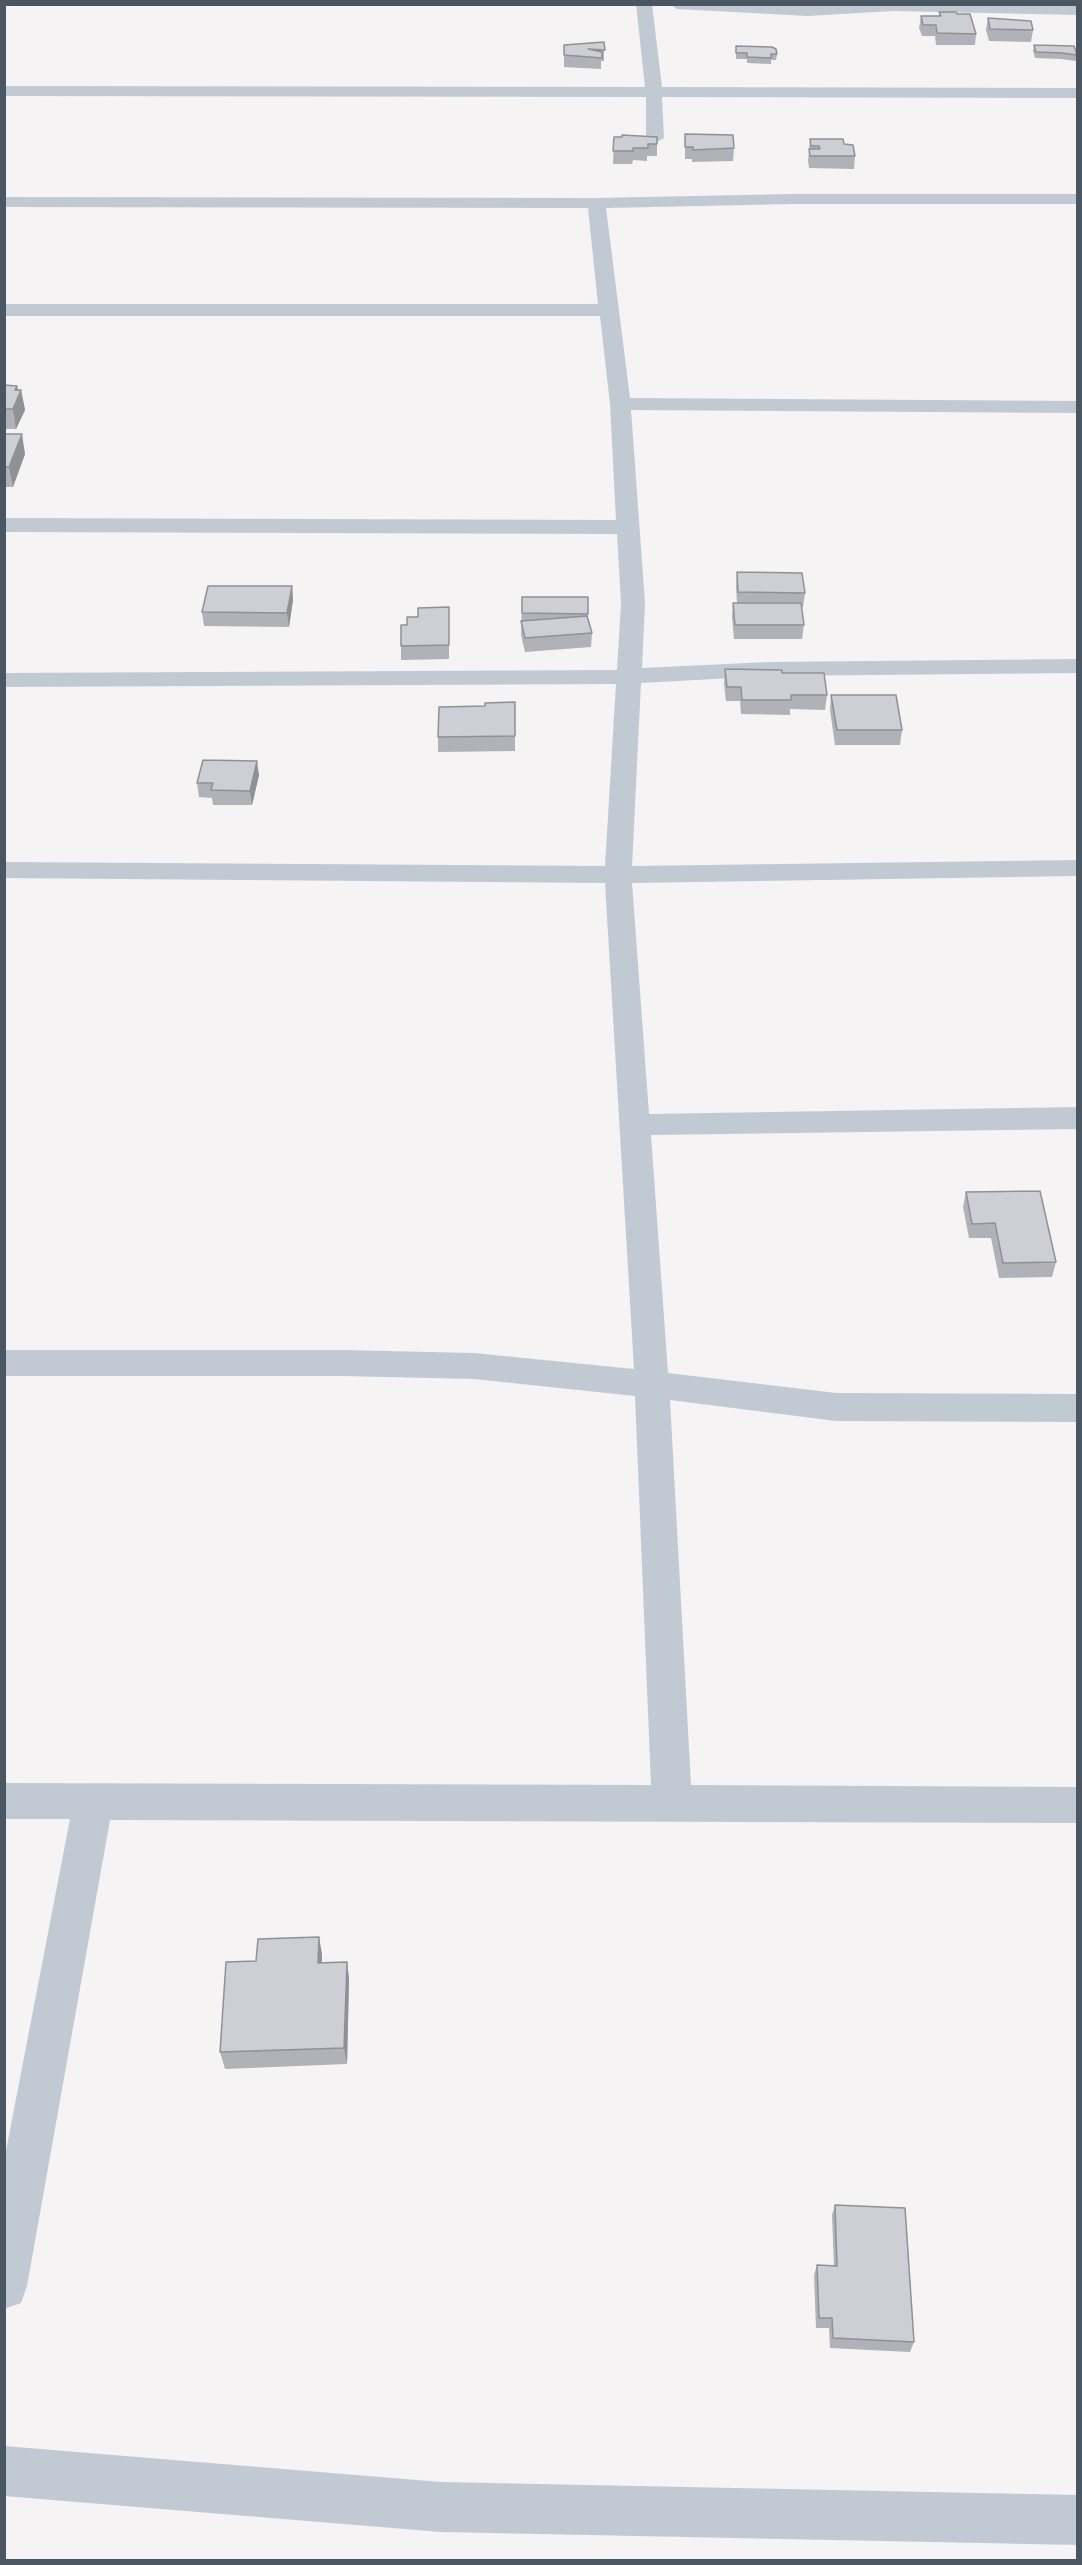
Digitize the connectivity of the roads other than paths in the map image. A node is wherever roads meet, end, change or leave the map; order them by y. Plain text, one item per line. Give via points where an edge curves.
1 (644, 4) edge
2 (677, 4) edge
3 (1077, 10) edge
4 (4, 91) edge
5 (654, 92) junction
6 (1077, 93) edge
7 (655, 138) edge
8 (1077, 199) edge
9 (4, 202) edge
10 (596, 202) junction
11 (4, 309) edge
12 (609, 310) junction
13 (620, 404) junction
14 (1077, 407) edge
15 (4, 525) edge
16 (628, 527) junction
17 (1077, 666) edge
18 (628, 677) junction
19 (4, 680) edge
20 (1077, 868) edge
21 (4, 870) edge
22 (618, 875) junction
23 (1077, 1118) edge
24 (634, 1125) junction
25 (4, 1363) edge
26 (652, 1384) junction
27 (1077, 1408) edge
28 (4, 1801) edge
29 (93, 1802) junction
30 (672, 1804) junction
31 (1077, 1805) edge
32 (4, 2286) edge
33 (4, 2471) edge
34 (1077, 2520) edge

1 - 5 street
2 - 3 street via 807,11 893,6
4 - 5 street
5 - 6 street
5 - 7 street
8 - 10 street
9 - 10 street
10 - 12 street
11 - 12 street
12 - 13 street
13 - 14 street
13 - 16 street
15 - 16 street
16 - 18 street via 633,603
17 - 18 street via 769,669
18 - 19 street
18 - 22 street
20 - 22 street
21 - 22 street
22 - 24 street
23 - 24 street
24 - 26 street
25 - 26 street via 462,1366
26 - 27 street via 836,1407
26 - 30 street
28 - 29 street
29 - 30 street
29 - 32 street
30 - 31 street
33 - 34 street via 441,2507

